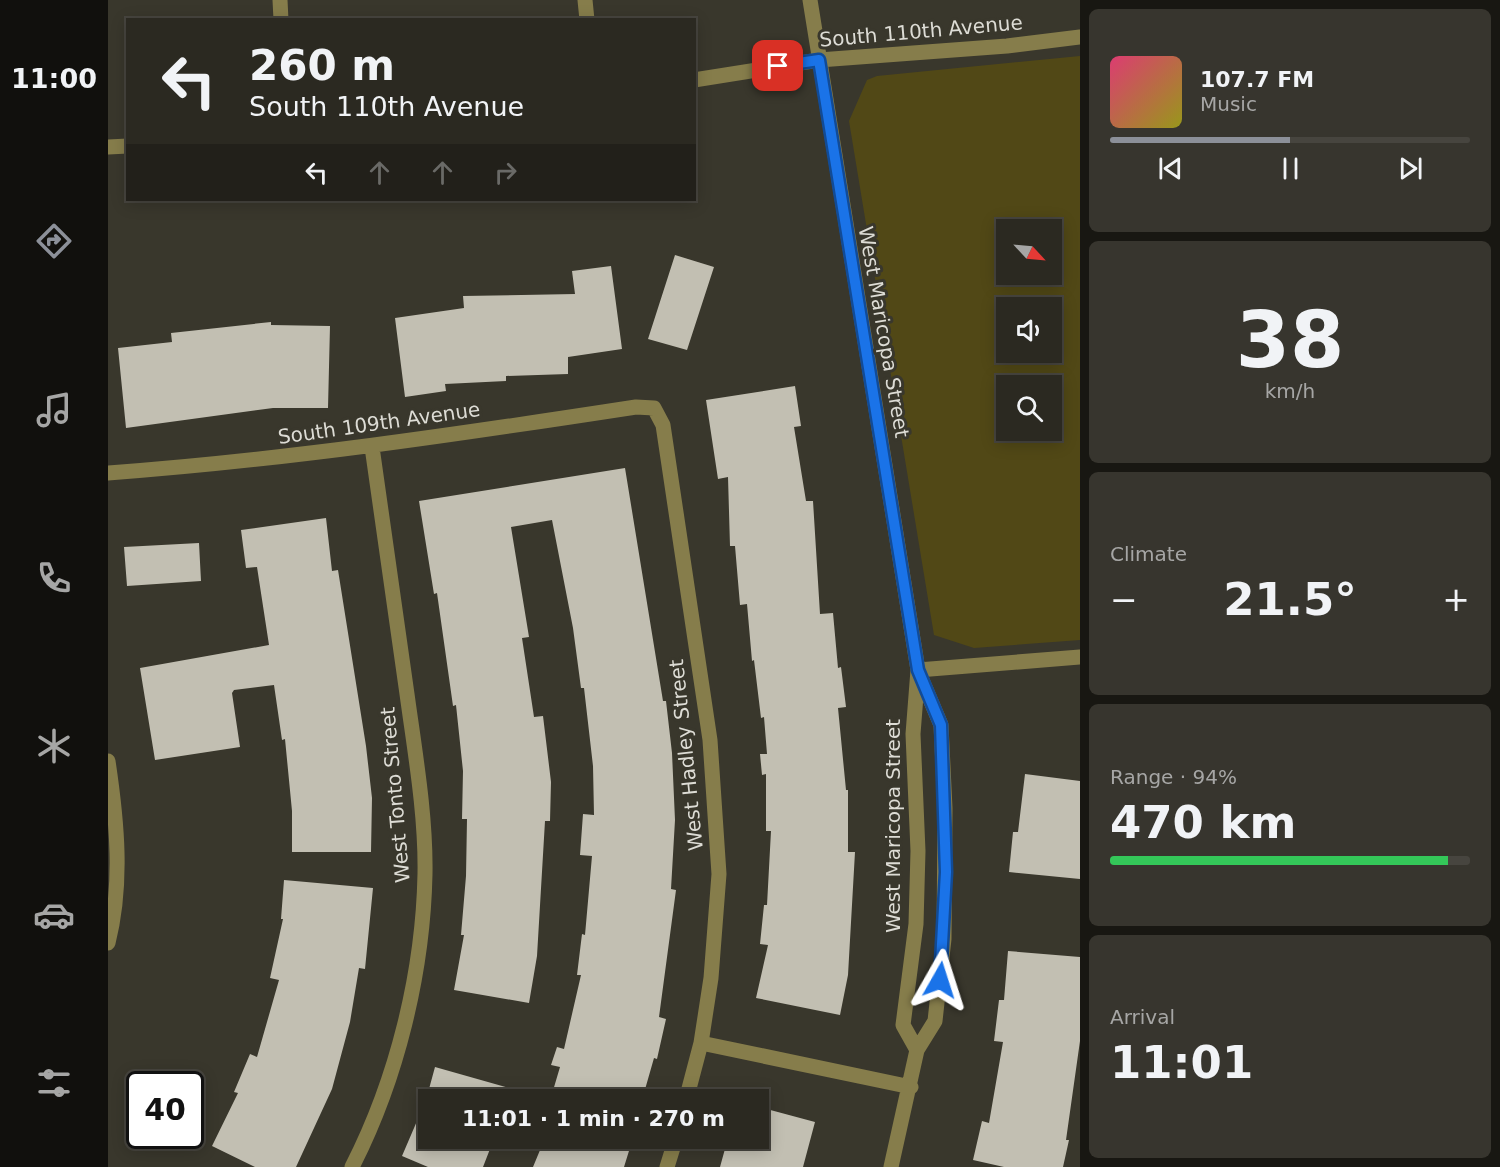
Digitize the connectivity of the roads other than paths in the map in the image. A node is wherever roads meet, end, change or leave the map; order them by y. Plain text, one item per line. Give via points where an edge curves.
1 (280, 0) edge
2 (585, 0) edge
3 (810, 0) edge
4 (281, 18) edge
5 (587, 18) edge
6 (1080, 37) edge
7 (819, 60) junction
8 (696, 80) edge
9 (126, 146) edge
10 (108, 147) edge
11 (654, 408) joint
12 (372, 447) junction
13 (108, 473) edge
14 (1080, 657) edge
15 (918, 670) junction
16 (108, 766) edge
17 (108, 943) edge
18 (701, 1043) junction
19 (917, 1050) junction
20 (911, 1087) junction
21 (689, 1089) edge
22 (673, 1149) edge
23 (352, 1167) edge
24 (667, 1167) edge
25 (891, 1167) edge

1 - 4 street
2 - 5 street
3 - 7 street, West Maricopa Street
6 - 7 street, South 110th Avenue
7 - 8 street, South 110th Avenue
7 - 15 street, West Maricopa Street
9 - 10 street
11 - 12 street, South 109th Avenue via 636,407
11 - 18 street, West Hadley Street via 663,425 710,740 719,874 711,978
12 - 13 street, South 109th Avenue
12 - 23 street, West Tonto Street via 418,771 425,874 412,987 393,1061 365,1142
14 - 15 street
15 - 19 street, West Maricopa Street via 913,734 918,851 916,924 903,1025
15 - 19 street, West Maricopa Street via 941,725 946,872 935,1021
16 - 17 street via 118,873
18 - 20 street
18 - 21 street, West Hadley Street
19 - 20 street, West Maricopa Street
20 - 25 street, West Maricopa Street
22 - 24 street

